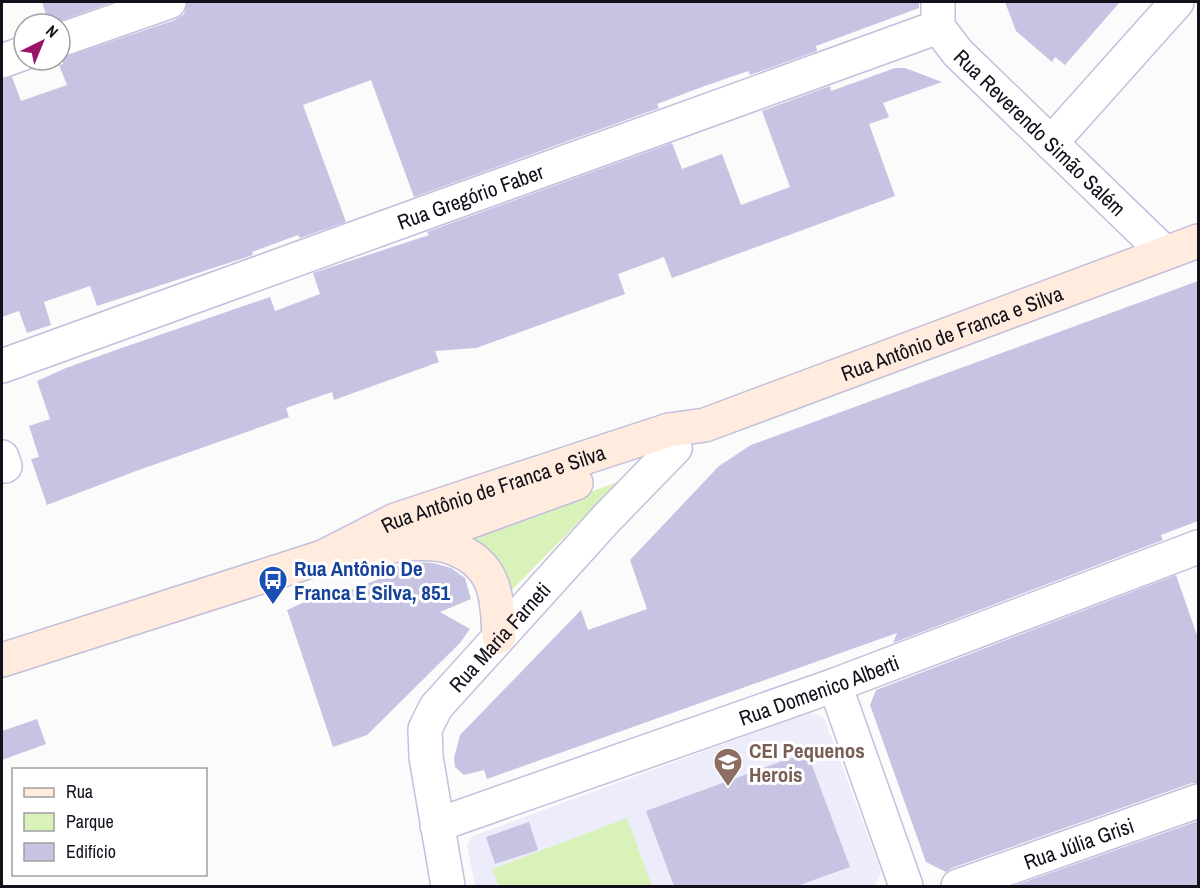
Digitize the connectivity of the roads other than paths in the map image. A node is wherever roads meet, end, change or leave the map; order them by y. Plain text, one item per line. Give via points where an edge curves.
1 (169, 2) edge
2 (1177, 2) edge
3 (938, 14) edge
4 (72, 36) edge
5 (1051, 143) junction
6 (1198, 241) edge
7 (1164, 252) junction
8 (2, 366) edge
9 (672, 439) junction
10 (411, 543) junction
11 (1198, 547) edge
12 (323, 557) junction
13 (499, 637) junction
14 (2, 660) edge
15 (835, 685) junction
16 (1198, 801) edge
17 (437, 825) junction
18 (448, 886) edge
19 (906, 886) edge
20 (958, 886) edge

1 - 4 street
2 - 5 street
3 - 5 street, Rua Reverendo Simão Salém via 958,53
3 - 8 street, Rua Gregório Faber
5 - 7 street, Rua Reverendo Simão Salém
6 - 7 main road, Rua Antônio de Franca e Silva
7 - 9 main road, Rua Antônio de Franca e Silva
9 - 10 main road, Rua Antônio de Franca e Silva
9 - 12 main road, Rua Antônio de Franca e Silva via 395,520
9 - 13 street, Rua Maria Farneti
10 - 12 main road, Rua Antônio de Franca e Silva
10 - 13 main road via 449,546 473,559 489,575
11 - 15 street, Rua Domenico Alberti
12 - 14 main road, Rua Antônio de Franca e Silva
13 - 17 street, Rua Maria Farneti via 436,707 425,729
15 - 17 street, Rua Domenico Alberti
15 - 19 street
16 - 20 street, Rua Júlia Grisi
17 - 18 street, Rua Maria Farneti

